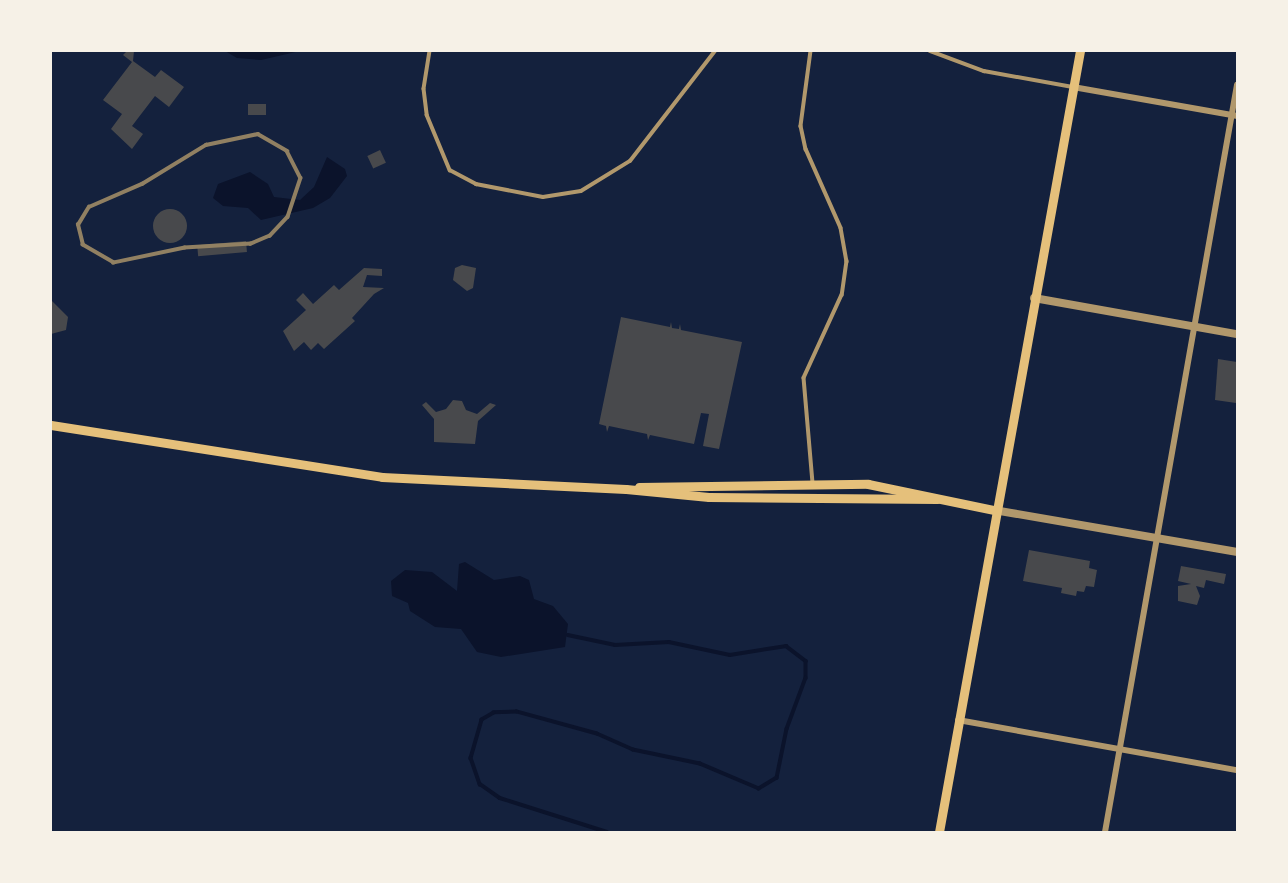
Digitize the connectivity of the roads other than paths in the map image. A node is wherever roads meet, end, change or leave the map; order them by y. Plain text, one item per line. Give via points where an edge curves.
1 (430, 51) edge
2 (715, 51) edge
3 (811, 51) edge
4 (930, 51) edge
5 (1080, 51) edge
6 (1237, 85) edge
7 (1073, 88) junction
8 (1235, 116) edge
9 (1034, 298) junction
10 (1195, 327) junction
11 (1237, 334) edge
12 (51, 425) edge
13 (813, 483) junction
14 (626, 488) junction
15 (937, 499) junction
16 (994, 510) junction
17 (1157, 538) junction
18 (1237, 552) edge
19 (958, 720) junction
20 (1119, 749) junction
21 (1237, 770) edge
22 (939, 832) edge
23 (1105, 832) edge

1 - 2 lane via 424,89 426,115 450,170 491,188 543,197 568,194 600,181 630,161
3 - 13 lane via 801,126 806,149 841,228 847,261 842,295 804,378
4 - 7 lane via 966,66
5 - 7 main road
6 - 8 street
7 - 8 street
7 - 9 main road
8 - 10 street
9 - 10 street
9 - 16 main road
10 - 11 street
10 - 17 street
12 - 14 main road via 352,474
13 - 14 main road via 677,483
13 - 15 main road via 878,485
14 - 15 main road via 709,497
15 - 16 main road
16 - 17 street
16 - 19 main road
17 - 18 street
17 - 20 street
19 - 20 street
19 - 22 main road
20 - 21 street
20 - 23 street

